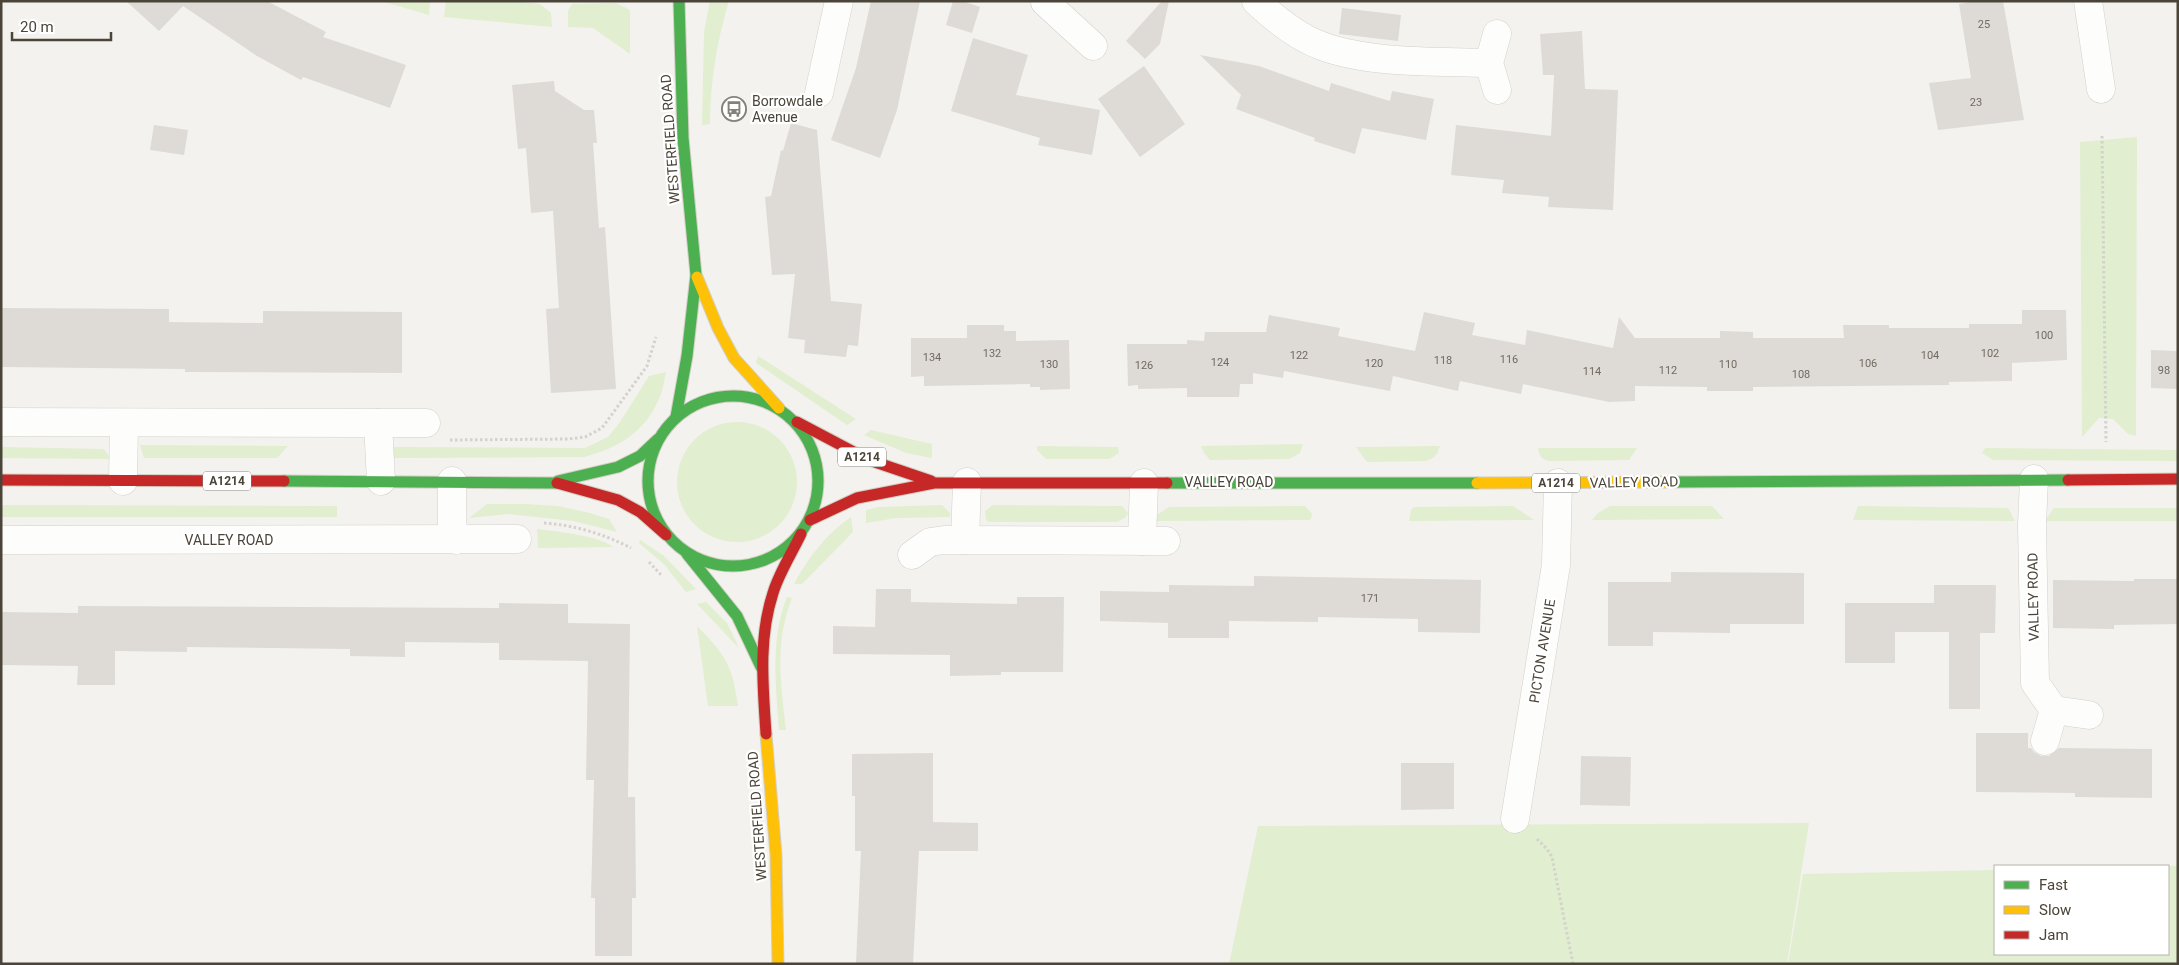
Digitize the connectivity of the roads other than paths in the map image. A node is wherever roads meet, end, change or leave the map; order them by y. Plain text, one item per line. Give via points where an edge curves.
1 (679, 1) edge
2 (839, 1) edge
3 (1256, 1) edge
4 (2088, 1) edge
5 (1044, 2) edge
6 (1497, 34) dead end
7 (1093, 46) dead end
8 (1488, 63) junction
9 (2101, 89) dead end
10 (1497, 90) dead end
11 (819, 93) dead end
12 (696, 275) junction
13 (779, 408) junction
14 (676, 417) junction
15 (795, 421) junction
16 (1, 422) edge
17 (124, 423) junction
18 (378, 423) junction
19 (426, 423) dead end
20 (658, 439) junction
21 (2034, 479) junction
22 (2178, 479) edge
23 (1, 480) edge
24 (123, 481) junction
25 (381, 481) junction
26 (452, 481) junction
27 (554, 482) junction
28 (967, 482) junction
29 (934, 483) junction
30 (1144, 483) junction
31 (1558, 483) junction
32 (810, 520) junction
33 (801, 534) junction
34 (666, 535) junction
35 (517, 539) dead end
36 (1, 540) edge
37 (456, 540) junction
38 (965, 540) junction
39 (688, 554) junction
40 (912, 555) dead end
41 (761, 667) junction
42 (2054, 710) junction
43 (2090, 715) dead end
44 (2045, 741) dead end
45 (1523, 826) road end
46 (778, 964) edge

1 - 12 main road, WESTERFIELD ROAD via 683,138
2 - 11 street
3 - 8 street via 1297,34 1343,52 1379,58
4 - 9 street
5 - 7 street
6 - 8 street
8 - 10 street
12 - 13 main road, WESTERFIELD ROAD via 734,358
12 - 14 main road, WESTERFIELD ROAD
13 - 14 main road via 753,398 726,396 699,402
13 - 15 main road
14 - 20 main road
15 - 29 main road, VALLEY ROAD / A1214 via 869,460
15 - 32 main road via 810,443 818,468 818,495
16 - 17 street
17 - 18 street
17 - 24 street
18 - 19 street
18 - 25 street
20 - 27 main road, A1214 via 640,456 618,467
20 - 34 main road via 647,482 652,510
21 - 22 main road, VALLEY ROAD / A1214
21 - 31 main road, VALLEY ROAD / A1214
21 - 42 street, VALLEY ROAD via 2035,683
23 - 24 main road, A1214
24 - 25 main road, A1214
25 - 26 main road, A1214
26 - 27 main road, A1214
26 - 37 street via 452,523
27 - 34 main road, A1214 via 618,500 640,512
28 - 29 main road, VALLEY ROAD / A1214
28 - 30 main road, VALLEY ROAD / A1214
28 - 38 street
29 - 32 main road, VALLEY ROAD / A1214 via 857,498
30 - 31 main road, VALLEY ROAD / A1214
30 - 38 street via 1154,541
31 - 45 street, PICTON AVENUE via 1556,565
32 - 33 main road
33 - 39 main road via 782,552 760,563 736,567 711,564
33 - 41 main road, WESTERFIELD ROAD via 773,592
34 - 39 main road
35 - 37 street, VALLEY ROAD
36 - 37 street, VALLEY ROAD
38 - 40 street via 930,542
39 - 41 main road, WESTERFIELD ROAD via 736,616
41 - 46 main road, WESTERFIELD ROAD via 776,854
42 - 43 street
42 - 44 street

